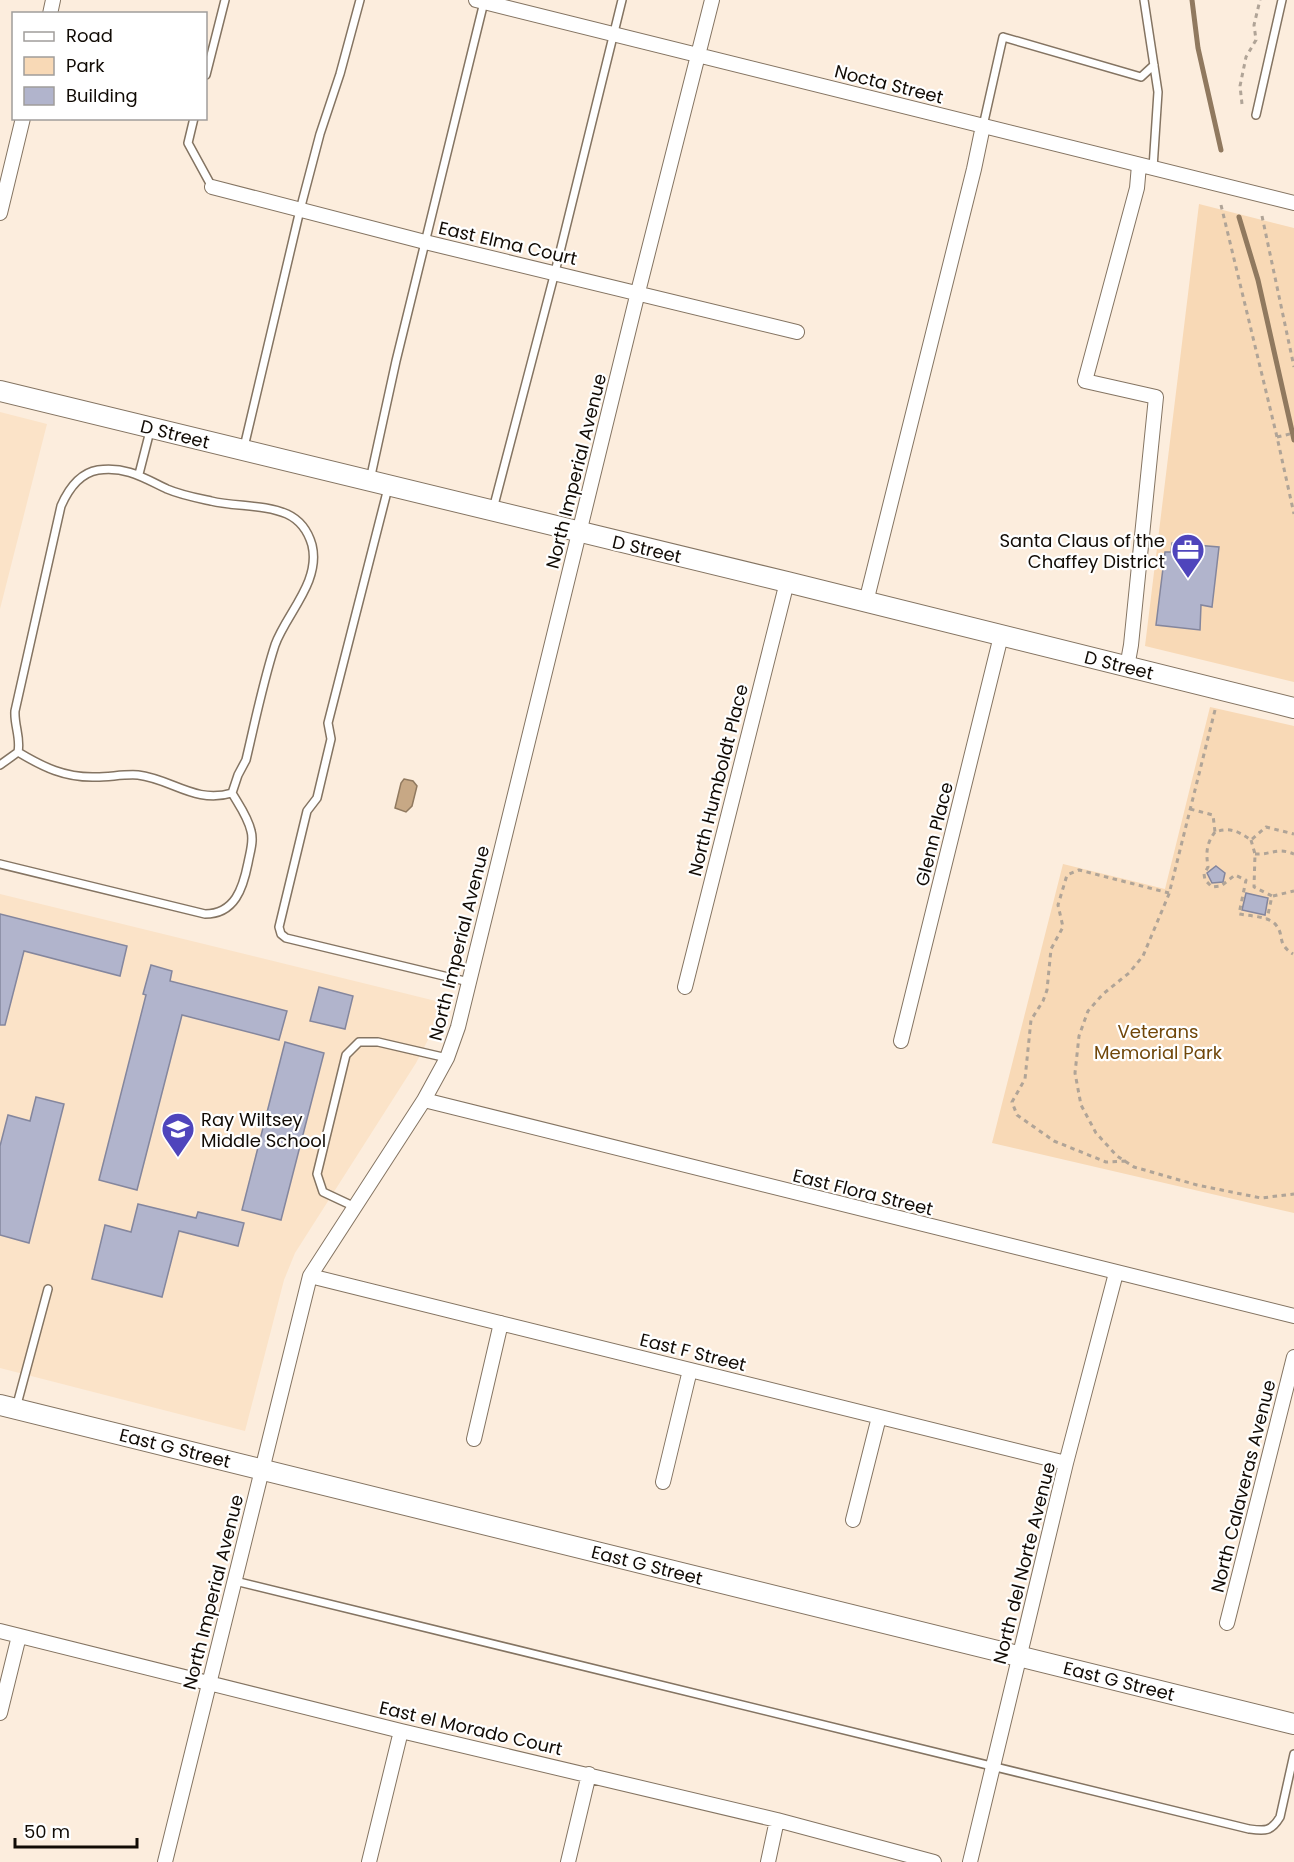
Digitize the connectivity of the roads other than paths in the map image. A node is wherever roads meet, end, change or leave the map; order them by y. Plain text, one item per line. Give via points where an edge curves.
1 (225, 0) edge
2 (360, 0) edge
3 (622, 0) edge
4 (712, 0) edge
5 (1144, 0) edge
6 (1282, 0) edge
7 (484, 1) edge
8 (613, 34) junction
9 (699, 56) junction
10 (1154, 65) junction
11 (207, 71) edge
12 (1256, 114) dead end
13 (23, 120) edge
14 (194, 120) edge
15 (983, 126) junction
16 (1138, 165) junction
17 (1153, 168) junction
18 (212, 187) joint
19 (1294, 203) edge
20 (300, 210) junction
21 (0, 213) edge
22 (425, 242) junction
23 (555, 272) junction
24 (638, 292) junction
25 (797, 332) dead end
26 (0, 391) edge
27 (151, 428) junction
28 (243, 451) junction
29 (139, 474) junction
30 (379, 484) junction
31 (492, 512) junction
32 (580, 533) junction
33 (787, 582) junction
34 (866, 602) junction
35 (1001, 636) junction
36 (1127, 667) junction
37 (1294, 708) edge
38 (18, 752) junction
39 (0, 765) edge
40 (232, 793) junction
41 (0, 864) edge
42 (469, 982) junction
43 (685, 987) dead end
44 (901, 1041) dead end
45 (447, 1058) junction
46 (424, 1100) junction
47 (355, 1207) junction
48 (1116, 1273) junction
49 (310, 1276) junction
50 (48, 1289) dead end
51 (1294, 1316) edge
52 (501, 1323) junction
53 (1294, 1357) edge
54 (690, 1370) junction
55 (8, 1407) edge
56 (879, 1417) junction
57 (474, 1439) dead end
58 (1066, 1463) junction
59 (262, 1469) junction
60 (663, 1482) dead end
61 (853, 1521) dead end
62 (235, 1581) junction
63 (1227, 1623) dead end
64 (0, 1631) edge
65 (19, 1636) junction
66 (1019, 1656) junction
67 (210, 1683) junction
68 (0, 1713) edge
69 (1294, 1724) edge
70 (401, 1731) junction
71 (1294, 1754) edge
72 (993, 1767) junction
73 (589, 1774) junction
74 (777, 1820) junction
75 (165, 1862) edge
76 (369, 1862) edge
77 (568, 1862) edge
78 (768, 1862) edge
79 (934, 1862) edge
80 (970, 1862) edge

1 - 11 lane
2 - 20 lane
3 - 8 lane
4 - 9 street, North Imperial Avenue
5 - 10 lane
6 - 12 lane
7 - 8 street, Nocta Street
7 - 22 lane
8 - 9 street, Nocta Street
8 - 23 lane
9 - 15 street, Nocta Street
9 - 24 street, North Imperial Avenue
10 - 15 lane via 1141,77 1003,37
10 - 17 lane via 1158,92
13 - 21 street
14 - 18 lane via 188,143
15 - 16 street, Nocta Street
15 - 34 street
16 - 17 street, Nocta Street
16 - 36 street via 1137,188 1085,381 1156,398
17 - 19 street, Nocta Street
18 - 20 street, East Elma Court
20 - 22 street, East Elma Court
20 - 28 lane
22 - 23 street, East Elma Court
22 - 30 lane via 396,361
23 - 24 street, East Elma Court
23 - 31 lane
24 - 25 street, East Elma Court
24 - 32 street, North Imperial Avenue
26 - 27 street, D Street
27 - 28 street, D Street
27 - 29 lane
28 - 30 street, D Street
29 - 38 lane via 95,470 73,484 65,496 15,711
29 - 40 lane via 193,497 289,515 301,523 312,545 312,568 275,644 246,760
30 - 31 street, D Street
30 - 42 lane via 328,723 331,739 317,798 307,811 279,927 286,938
31 - 32 street, D Street
32 - 33 street, D Street
32 - 42 street, North Imperial Avenue
33 - 34 street, D Street
33 - 43 street, North Humboldt Place
34 - 35 street, D Street
35 - 36 street, D Street
35 - 44 street, Glenn Place
36 - 37 street, D Street
38 - 39 lane
38 - 40 lane via 57,773 94,777 137,775 189,793
40 - 41 lane via 253,840 239,893 225,910 214,914
42 - 45 street, North Imperial Avenue
45 - 46 street, North Imperial Avenue
45 - 47 lane via 359,1041 346,1055 317,1174 323,1192
46 - 47 street, North Imperial Avenue
46 - 48 street, East Flora Street
47 - 49 street, North Imperial Avenue
48 - 51 street, East Flora Street
48 - 58 street, North del Norte Avenue
49 - 52 street, East F Street
49 - 59 street, North Imperial Avenue
50 - 55 lane
52 - 54 street, East F Street
52 - 57 street
53 - 63 street, North Calaveras Avenue
54 - 56 street, East F Street
54 - 60 street
55 - 59 street, East G Street
56 - 58 street, East F Street
56 - 61 street
58 - 66 street, North del Norte Avenue
59 - 62 street, North Imperial Avenue
59 - 66 street, East G Street
62 - 67 street, North Imperial Avenue
62 - 72 lane
64 - 65 street, East el Morado Court
65 - 67 street, East el Morado Court
65 - 68 street
66 - 69 street, East G Street
66 - 72 street, North del Norte Avenue
67 - 70 street, East el Morado Court
67 - 75 street, North Imperial Avenue
70 - 73 street, East el Morado Court
70 - 76 street
71 - 72 lane via 1280,1817 1274,1826 1264,1830
72 - 80 street, North del Norte Avenue
73 - 74 street, East el Morado Court
73 - 77 street
74 - 78 street
74 - 79 street, East el Morado Court

